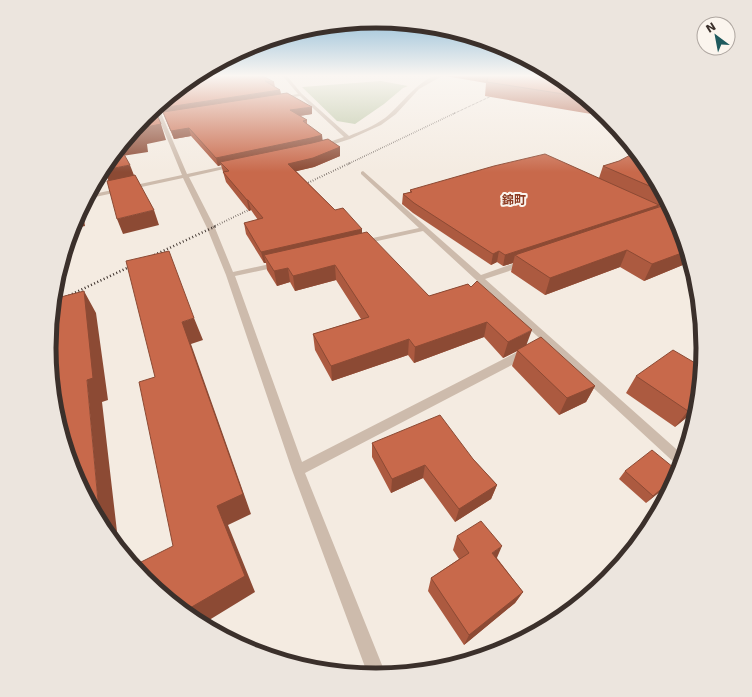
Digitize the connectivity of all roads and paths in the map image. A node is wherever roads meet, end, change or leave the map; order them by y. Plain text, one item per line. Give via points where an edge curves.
1 (315, 108) edge
2 (398, 108) edge
3 (162, 113) edge
4 (348, 138) junction
5 (313, 148) edge
6 (238, 165) edge
7 (363, 173) dead end
8 (185, 176) junction
9 (94, 195) edge
10 (424, 229) junction
11 (354, 245) edge
12 (531, 260) edge
13 (284, 262) edge
14 (230, 275) junction
15 (479, 278) junction
16 (548, 341) junction
17 (677, 457) edge
18 (298, 470) junction
19 (374, 669) edge

1 - 4 street
2 - 4 street via 387,118
3 - 8 street via 162,130
4 - 5 street
6 - 8 street
7 - 10 street
8 - 9 street
8 - 14 street via 211,228
10 - 11 street
10 - 15 street
12 - 15 street
13 - 14 street
14 - 18 street
15 - 16 street
16 - 17 street
16 - 18 street
18 - 19 street

